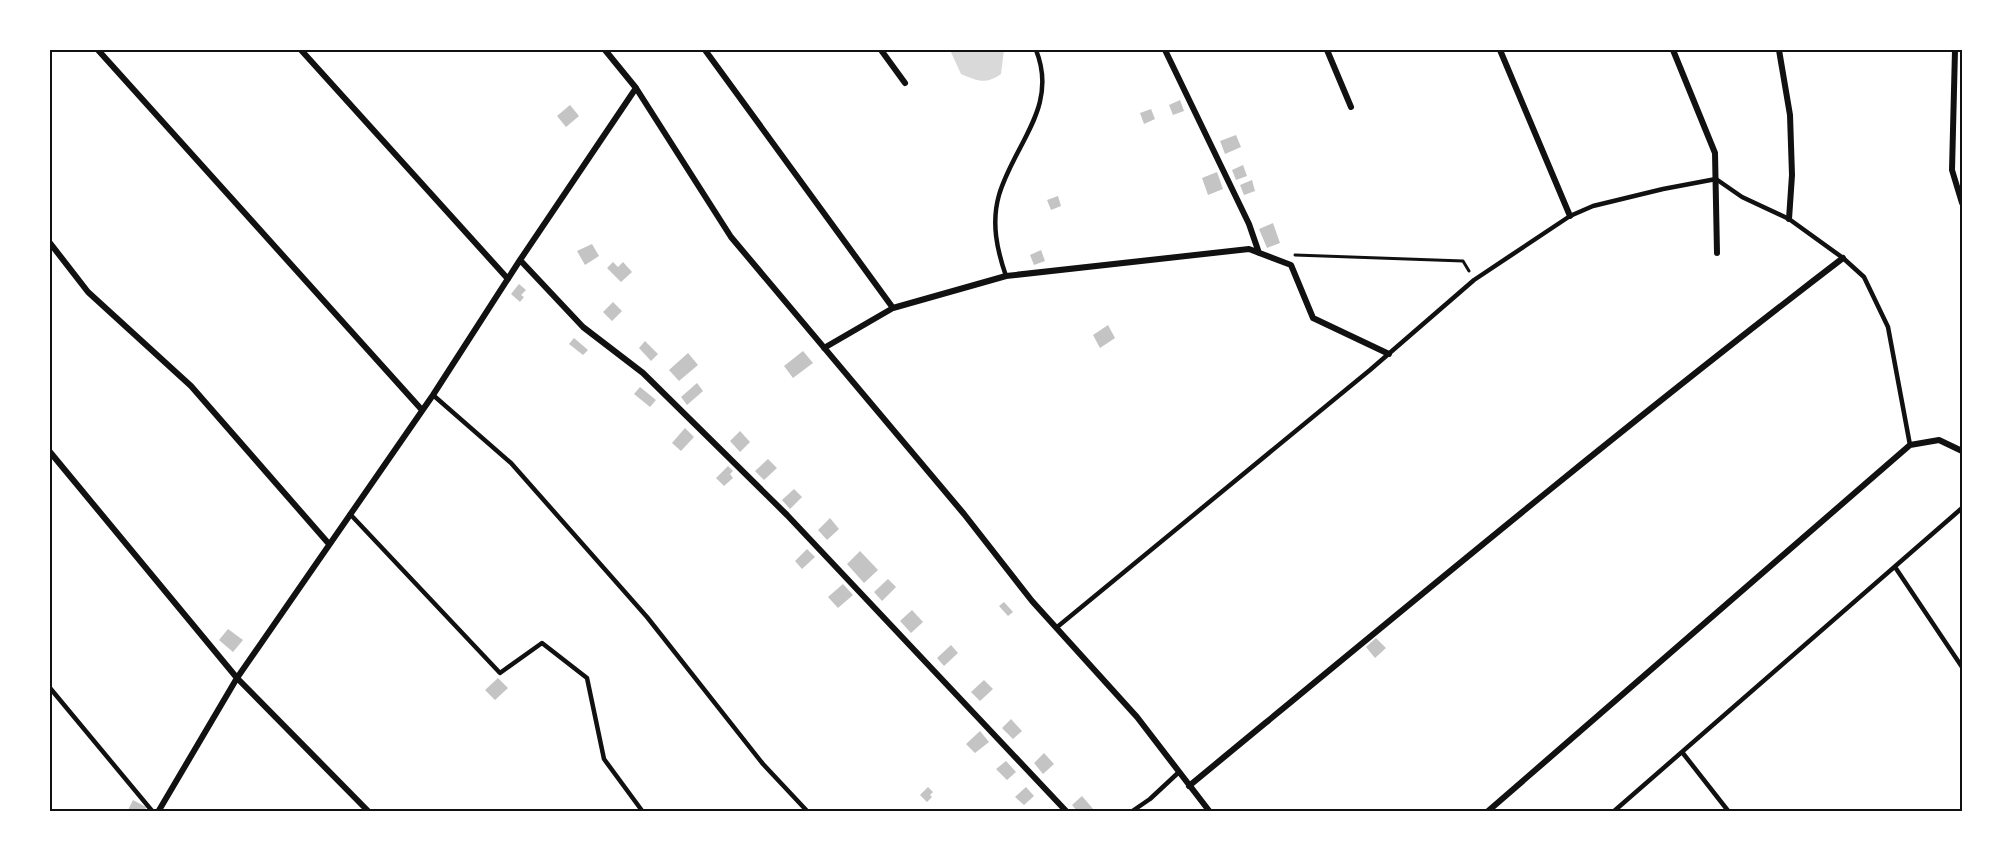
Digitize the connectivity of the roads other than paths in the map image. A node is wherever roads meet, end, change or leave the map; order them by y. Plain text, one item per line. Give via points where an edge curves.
1 (98, 50) edge
2 (301, 50) edge
3 (605, 50) edge
4 (705, 50) edge
5 (881, 50) edge
6 (1036, 50) edge
7 (1165, 50) edge
8 (1327, 50) edge
9 (1500, 50) edge
10 (1673, 50) edge
11 (1779, 50) edge
12 (1955, 50) edge
13 (906, 83) dead end
14 (636, 88) junction
15 (1351, 107) dead end
16 (1716, 179) junction
17 (1962, 203) edge
18 (1570, 216) junction
19 (1789, 219) junction
20 (50, 243) edge
21 (1259, 253) junction
22 (1717, 253) dead end
23 (1843, 258) junction
24 (520, 260) junction
25 (1006, 276) junction
26 (508, 279) junction
27 (892, 308) junction
28 (824, 348) junction
29 (1389, 354) junction
30 (433, 395) junction
31 (422, 410) junction
32 (1911, 445) junction
33 (1962, 451) edge
34 (50, 452) edge
35 (1962, 510) edge
36 (350, 514) junction
37 (329, 544) junction
38 (1895, 567) junction
39 (1056, 629) junction
40 (1962, 667) edge
41 (237, 678) junction
42 (50, 688) edge
43 (1682, 752) junction
44 (1179, 772) junction
45 (1189, 786) junction
46 (153, 812) edge
47 (158, 812) edge
48 (369, 812) edge
49 (643, 812) edge
50 (808, 812) edge
51 (1067, 812) edge
52 (1131, 812) edge
53 (1210, 812) edge
54 (1486, 812) edge
55 (1613, 812) edge
56 (1729, 812) edge

1 - 31 street
2 - 26 street
3 - 14 street
4 - 27 street
5 - 13 street
6 - 25 lane via 1044,76 1040,108 999,196 995,233
7 - 21 street via 1249,224
8 - 15 street
9 - 18 street
10 - 16 street via 1715,153
11 - 19 street via 1790,115
12 - 17 street via 1952,170
14 - 24 street
14 - 28 street via 731,237
16 - 18 lane via 1593,206
16 - 19 lane via 1742,197
16 - 22 street
18 - 29 lane via 1474,280
19 - 23 lane
20 - 37 street via 88,292 190,386
21 - 25 street via 1249,249
21 - 29 street via 1292,266 1313,318
23 - 32 lane via 1864,277 1888,327
23 - 45 street via 1433,585
24 - 26 street
24 - 51 street via 583,327 643,373 787,515
25 - 27 street
26 - 30 street
27 - 28 street
28 - 39 street
29 - 39 lane
30 - 31 street
30 - 50 lane via 511,463 647,617 763,764
31 - 36 street
32 - 33 street via 1939,440
32 - 54 street
34 - 41 street
35 - 38 lane
36 - 37 street
36 - 49 lane via 500,673 542,643 587,678 604,759
37 - 41 street
38 - 40 lane
38 - 43 lane
39 - 44 street via 1137,717
41 - 47 street
41 - 48 street
42 - 46 lane
43 - 55 lane
43 - 56 lane
44 - 45 street
44 - 52 lane
45 - 53 street

